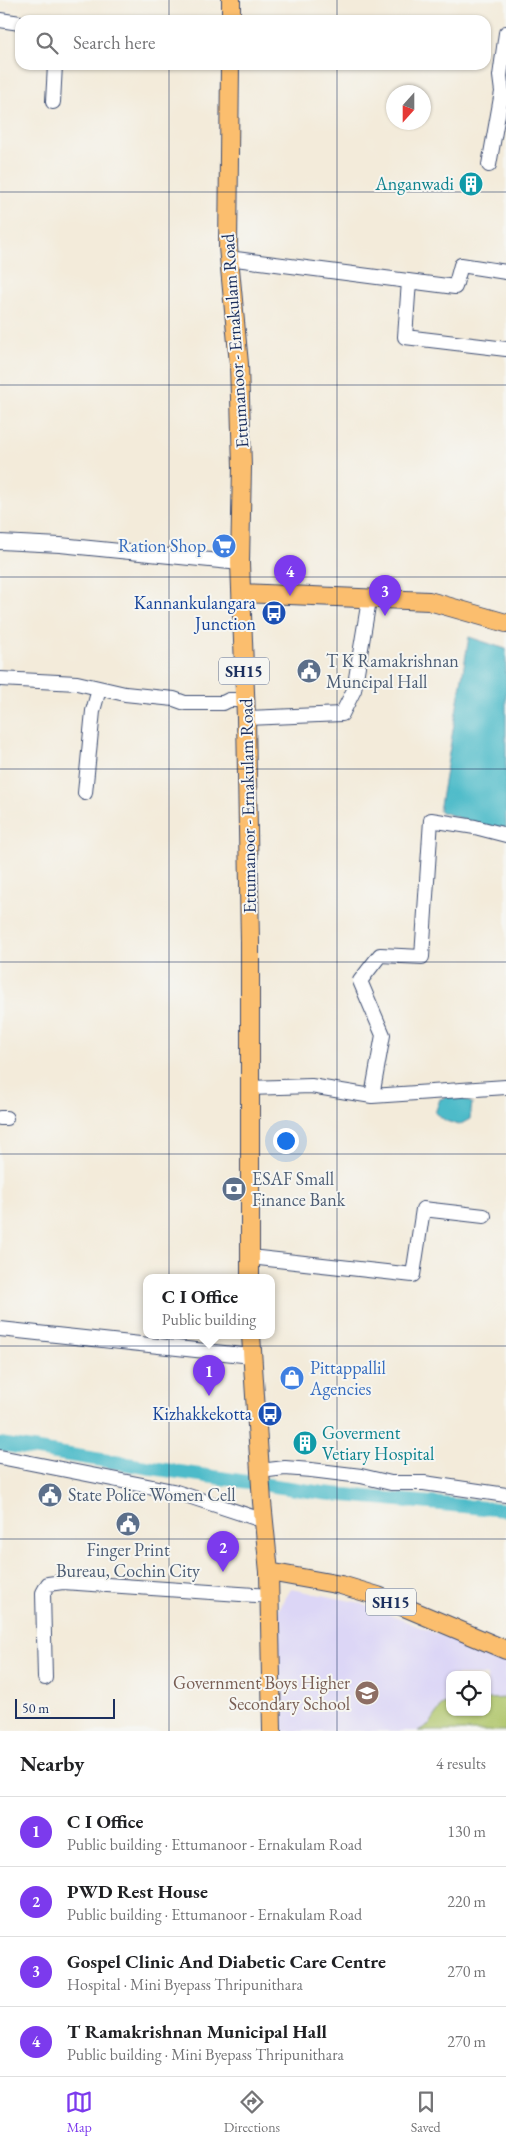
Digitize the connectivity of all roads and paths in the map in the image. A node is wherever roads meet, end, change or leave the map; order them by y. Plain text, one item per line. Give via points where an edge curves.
1 (231, 0) edge
2 (231, 15) edge
3 (0, 20) edge
4 (15, 23) edge
5 (506, 33) edge
6 (55, 70) edge
7 (230, 70) edge
8 (53, 102) dead end
9 (489, 165) dead end
10 (228, 258) junction
11 (506, 272) edge
12 (409, 281) junction
13 (506, 349) edge
14 (0, 542) edge
15 (240, 563) junction
16 (242, 593) junction
17 (369, 600) junction
18 (506, 623) edge
19 (0, 679) edge
20 (99, 689) junction
21 (246, 709) junction
22 (85, 793) dead end
23 (506, 835) edge
24 (506, 1087) edge
25 (249, 1088) junction
26 (372, 1096) junction
27 (484, 1216) dead end
28 (250, 1257) junction
29 (250, 1274) edge
30 (0, 1329) edge
31 (251, 1339) edge
32 (252, 1356) junction
33 (0, 1457) edge
34 (260, 1471) junction
35 (506, 1495) edge
36 (265, 1521) junction
37 (269, 1572) junction
38 (270, 1596) junction
39 (506, 1650) edge
40 (45, 1678) dead end
41 (272, 1731) edge

1 - 2 main road
3 - 4 street
5 - 9 street via 500,76 502,92
6 - 8 street
7 - 10 main road, Ettumanoor - Ernakulam Road / SH15
10 - 12 street
10 - 15 main road, Ettumanoor - Ernakulam Road / SH15 via 239,364
11 - 12 street via 460,265 455,287
12 - 13 street via 406,337
14 - 15 street
15 - 16 main road, Ettumanoor - Ernakulam Road / SH15
16 - 17 main road
16 - 21 main road, Ettumanoor - Ernakulam Road / SH15
17 - 18 main road via 429,601
17 - 21 street via 354,690 342,714
19 - 20 street via 77,683
20 - 21 street via 185,703 222,703 229,700
20 - 22 street via 93,712
21 - 25 main road, Ettumanoor - Ernakulam Road / SH15
23 - 26 street via 431,820 422,957 380,955 360,981 383,1035
24 - 26 street
25 - 26 street via 312,1086
25 - 28 main road, Ettumanoor - Ernakulam Road / SH15
27 - 28 street via 423,1209 413,1275
28 - 29 main road, Ettumanoor - Ernakulam Road / SH15
30 - 32 street
31 - 32 main road
32 - 34 main road
33 - 36 street via 173,1491
34 - 35 street via 285,1468 311,1470 391,1483 424,1483
34 - 36 main road
36 - 37 main road
37 - 38 main road
37 - 39 main road, SH15 via 341,1585 378,1596
38 - 40 street via 63,1582 48,1584 43,1592
38 - 41 main road

